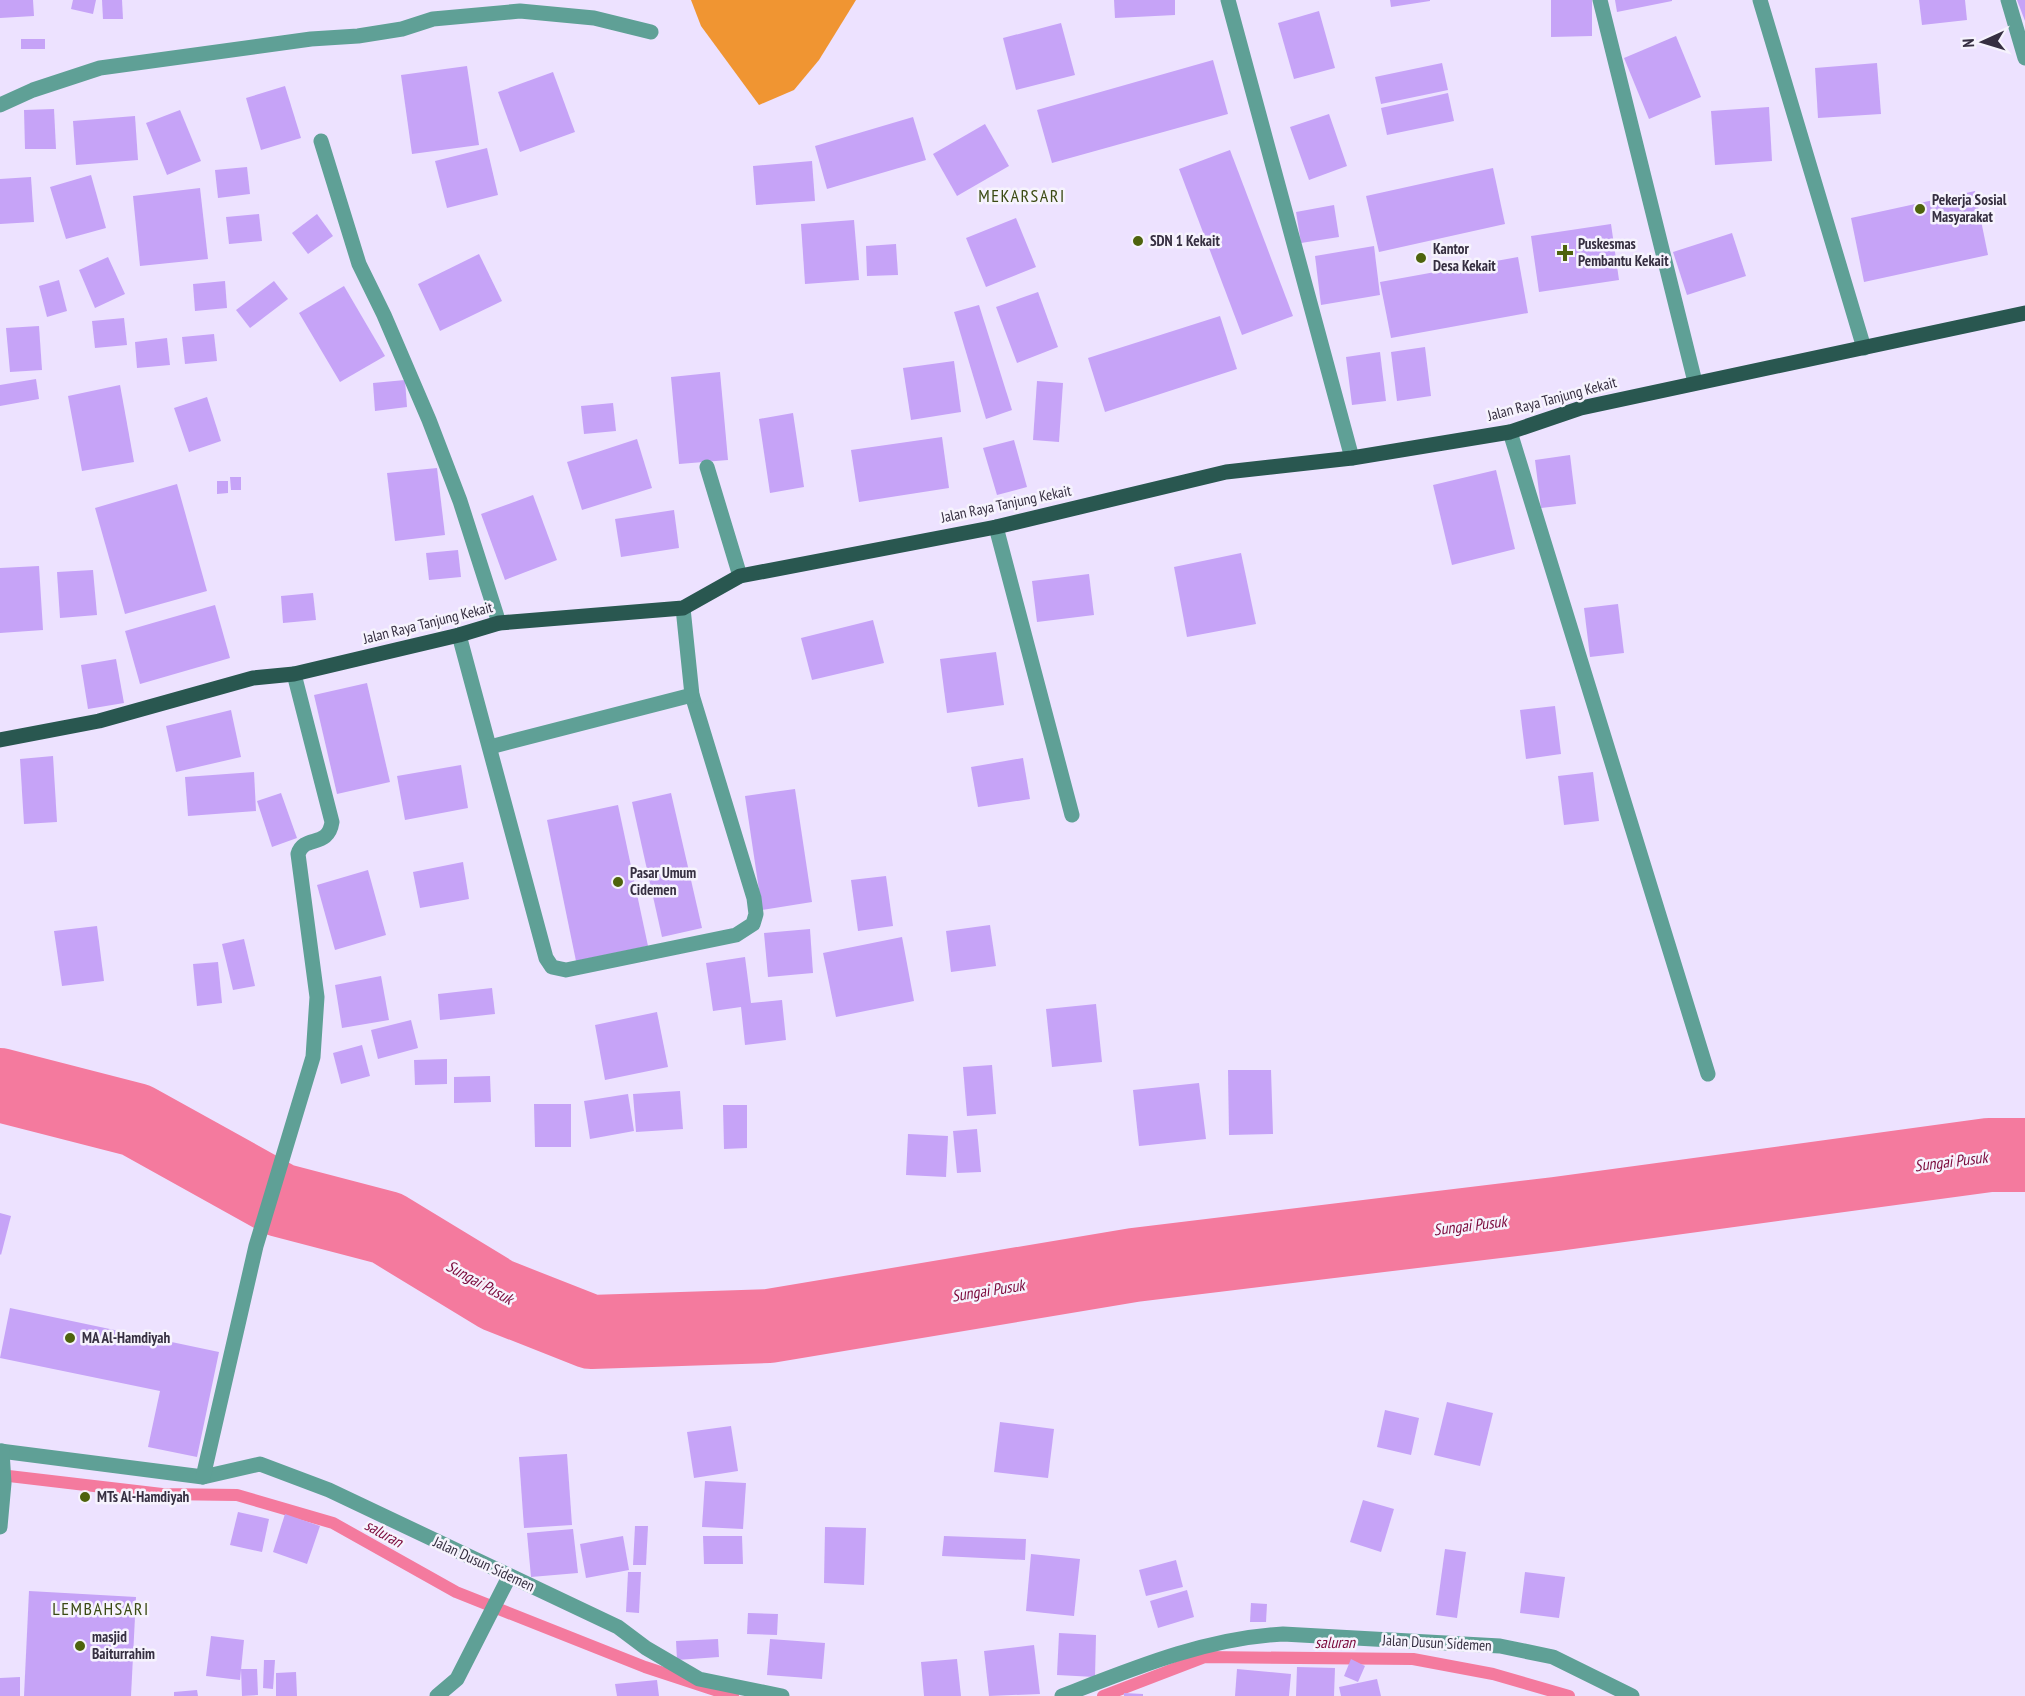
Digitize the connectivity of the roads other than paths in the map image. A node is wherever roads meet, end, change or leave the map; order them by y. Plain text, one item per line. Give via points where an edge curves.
1 (1228, 0) edge
2 (1600, 0) edge
3 (1760, 0) edge
4 (2008, 0) edge
5 (651, 32) dead end
6 (2025, 58) edge
7 (0, 105) edge
8 (321, 141) dead end
9 (2025, 312) edge
10 (1864, 348) junction
11 (1695, 382) junction
12 (1510, 432) junction
13 (1352, 458) junction
14 (706, 466) dead end
15 (996, 527) junction
16 (740, 576) junction
17 (683, 608) junction
18 (499, 623) junction
19 (459, 635) junction
20 (294, 674) junction
21 (692, 695) junction
22 (0, 740) edge
23 (490, 747) junction
24 (1072, 815) dead end
25 (1708, 1074) dead end
26 (1, 1451) edge
27 (203, 1477) junction
28 (0, 1527) edge
29 (509, 1577) junction
30 (437, 1696) edge
31 (782, 1696) edge
32 (1062, 1696) edge
33 (1632, 1696) edge

1 - 13 street
2 - 11 street
3 - 10 street
4 - 6 street
5 - 7 street via 594,18 520,11 433,19 358,36 100,68
8 - 18 street via 359,264 429,420
9 - 10 main road, Jalan Raya Tanjung Kekait
10 - 11 main road, Jalan Raya Tanjung Kekait
11 - 12 main road, Jalan Raya Tanjung Kekait via 1581,408
12 - 13 main road, Jalan Raya Tanjung Kekait
12 - 25 street
13 - 15 main road, Jalan Raya Tanjung Kekait via 1226,472
14 - 16 street
15 - 16 main road, Jalan Raya Tanjung Kekait
15 - 24 street
16 - 17 main road, Jalan Raya Tanjung Kekait
17 - 18 main road, Jalan Raya Tanjung Kekait
17 - 21 street
18 - 19 main road, Jalan Raya Tanjung Kekait
19 - 20 main road, Jalan Raya Tanjung Kekait
19 - 23 street
20 - 22 main road, Jalan Raya Tanjung Kekait via 253,678 99,721
20 - 27 street via 332,822 324,838 306,843 298,854 314,967 317,1027 313,1057 256,1246
21 - 23 street
21 - 23 street via 754,898 753,924 736,934 566,970 552,967 546,958
26 - 27 street, Jalan Dusun Sidemen
26 - 28 street via 4,1475
27 - 29 street, Jalan Dusun Sidemen via 260,1464 329,1490
29 - 30 street via 457,1679
29 - 31 street, Jalan Dusun Sidemen via 618,1627 699,1679
32 - 33 street, Jalan Dusun Sidemen via 1154,1660 1250,1635 1283,1634 1500,1646 1553,1657

